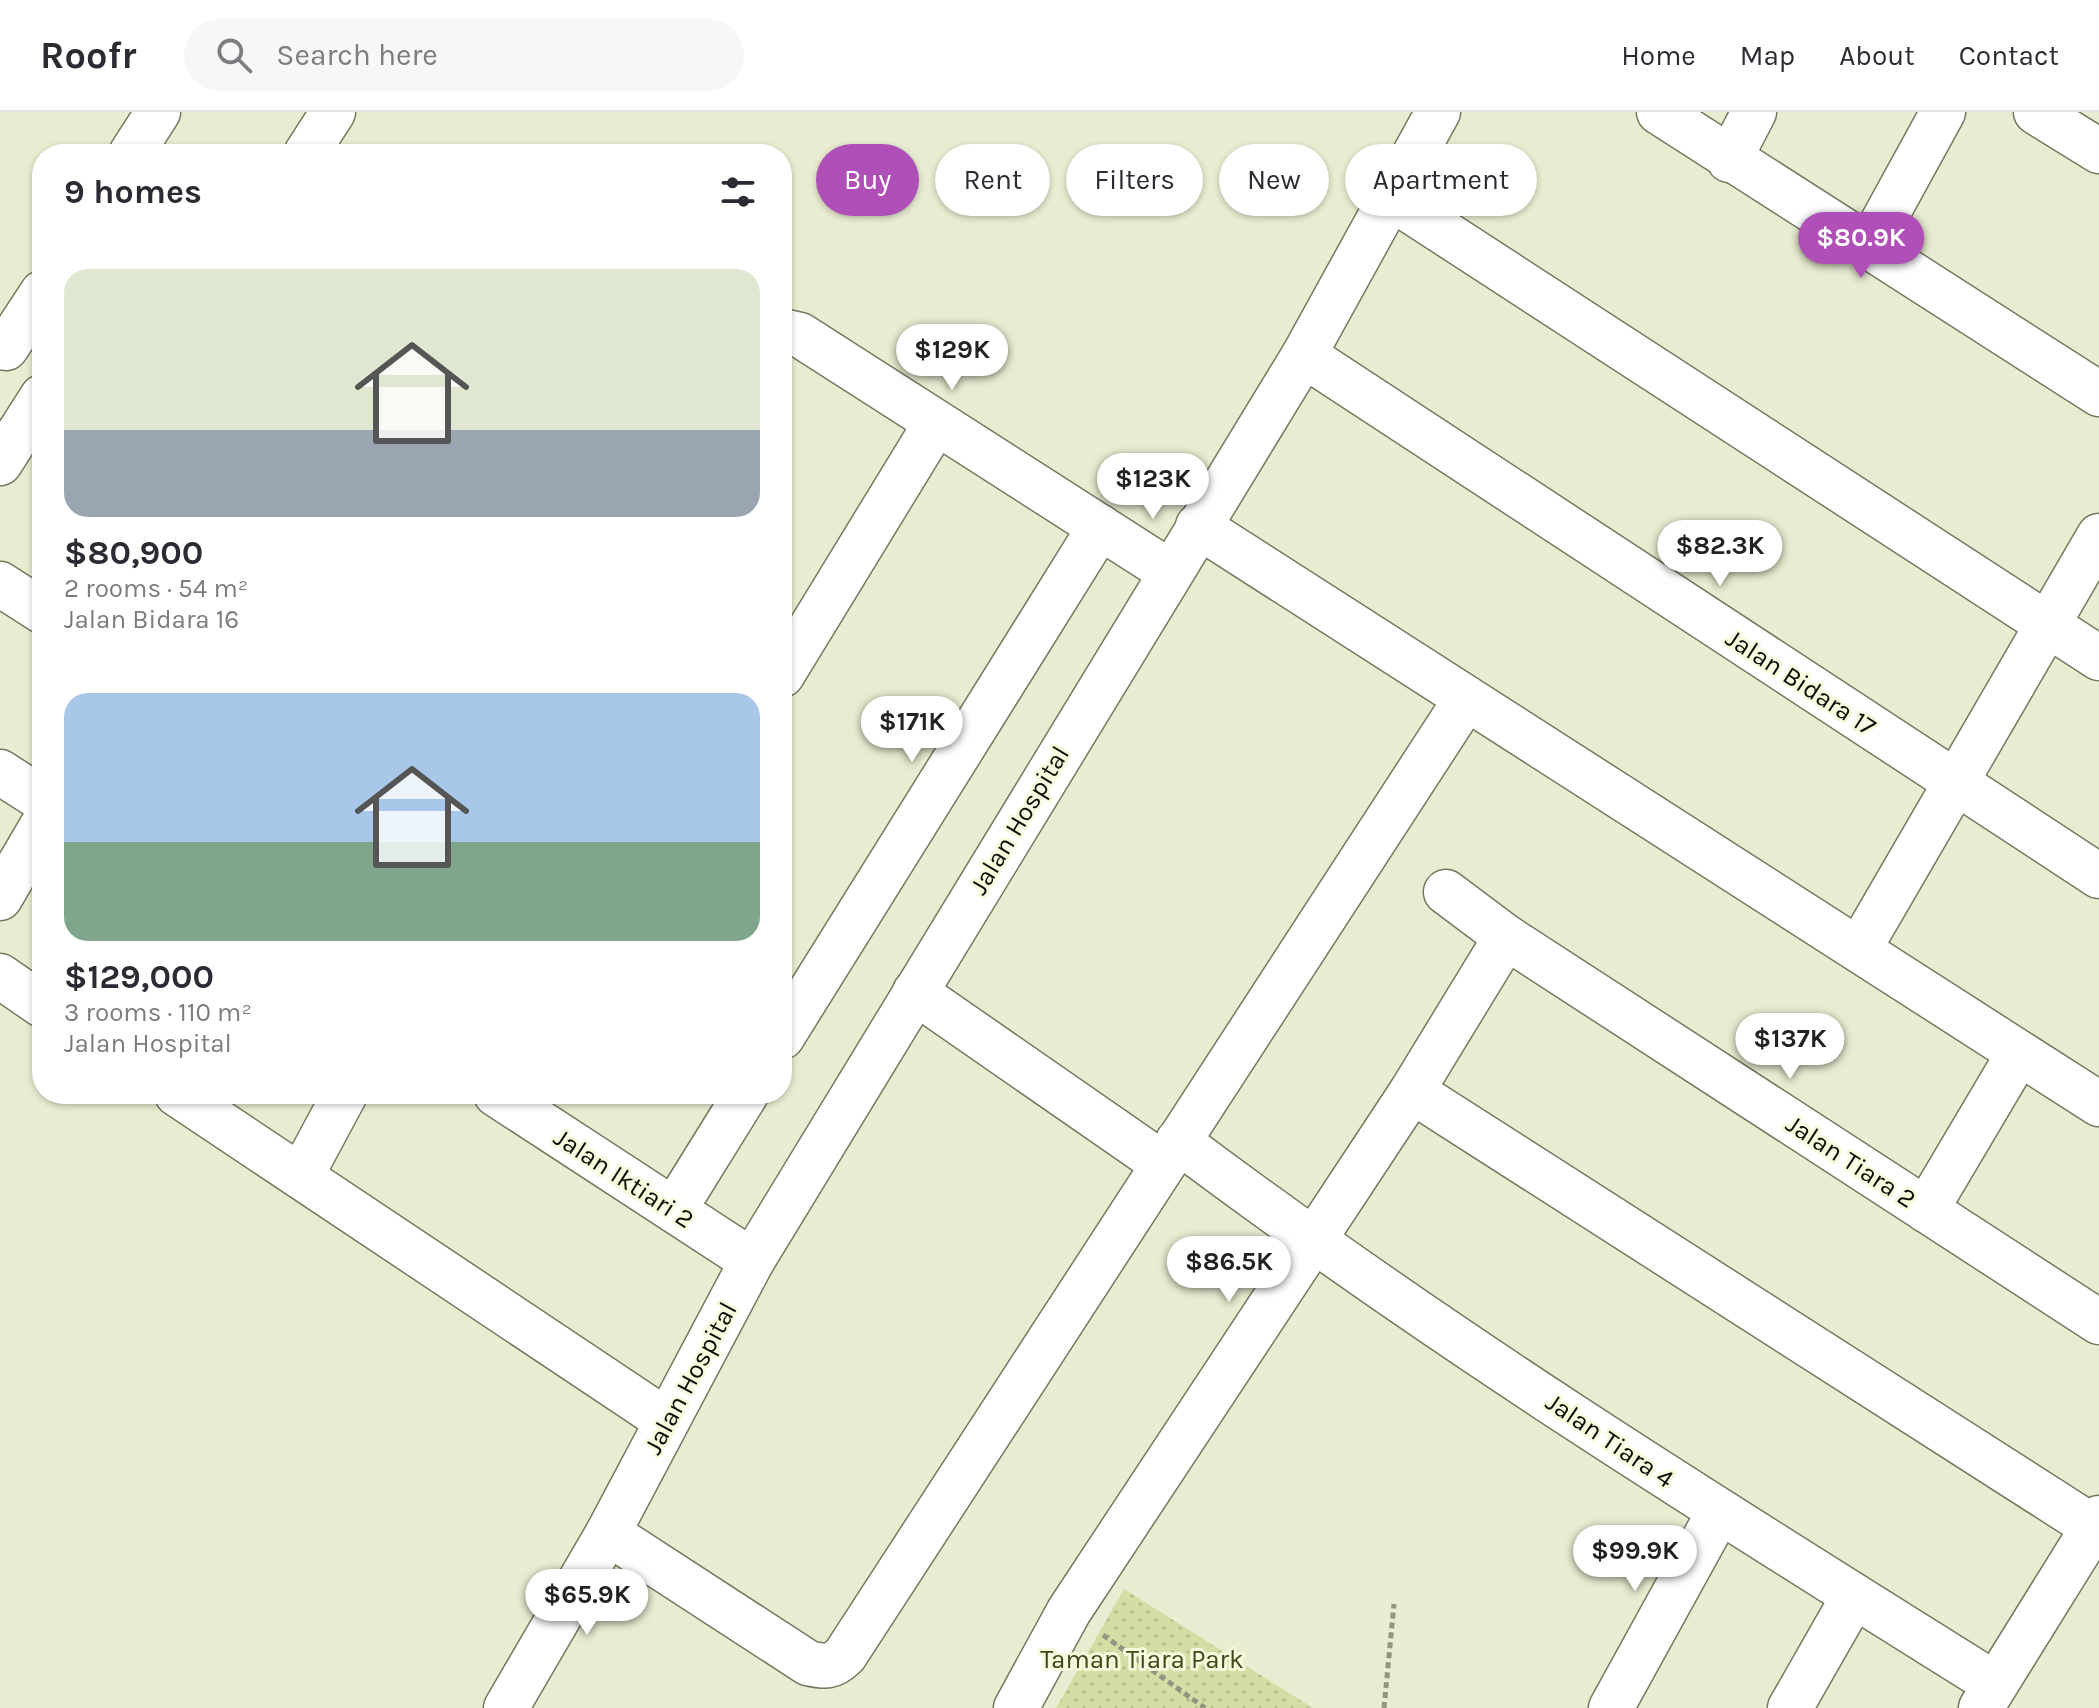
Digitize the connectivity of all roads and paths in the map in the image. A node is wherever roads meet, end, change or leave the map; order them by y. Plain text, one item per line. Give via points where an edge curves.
1 (158, 112) edge
2 (333, 112) edge
3 (1438, 112) edge
4 (1659, 112) edge
5 (1754, 112) edge
6 (1943, 112) edge
7 (2036, 112) edge
8 (137, 144) edge
9 (312, 144) edge
10 (1421, 144) edge
11 (2099, 151) edge
12 (1729, 160) junction
13 (1381, 216) edge
14 (1419, 216) edge
15 (1870, 245) junction
16 (32, 307) edge
17 (792, 333) edge
18 (3, 346) edge
19 (1304, 355) junction
20 (32, 367) edge
21 (2099, 394) edge
22 (32, 413) edge
23 (936, 423) junction
24 (0, 463) edge
25 (1198, 526) junction
26 (1100, 527) junction
27 (2099, 536) edge
28 (1170, 572) junction
29 (0, 584) edge
30 (32, 605) edge
31 (2048, 624) junction
32 (2099, 658) edge
33 (792, 659) edge
34 (1466, 699) junction
35 (0, 772) edge
36 (1955, 783) junction
37 (32, 793) edge
38 (32, 843) edge
39 (2099, 876) edge
40 (1446, 892) dead end
41 (0, 898) edge
42 (1506, 937) junction
43 (1859, 949) junction
44 (0, 976) edge
45 (915, 992) junction
46 (32, 998) edge
47 (792, 1021) edge
48 (2019, 1053) junction
49 (1412, 1091) junction
50 (192, 1104) edge
51 (340, 1104) edge
52 (520, 1104) edge
53 (740, 1104) edge
54 (2099, 1104) edge
55 (1171, 1153) junction
56 (301, 1176) junction
57 (674, 1210) junction
58 (1926, 1210) junction
59 (1310, 1241) junction
60 (752, 1261) junction
61 (2099, 1322) edge
62 (667, 1421) junction
63 (1719, 1512) junction
64 (2096, 1522) edge
65 (608, 1533) junction
66 (1854, 1596) junction
67 (1394, 1604) dead end
68 (1069, 1611) junction
69 (1988, 1696) edge
70 (506, 1708) edge
71 (1016, 1708) edge
72 (1205, 1708) edge
73 (1384, 1708) edge
74 (1611, 1708) edge
75 (1790, 1708) edge

1 - 8 street
2 - 9 street
3 - 10 street, Jalan Hospital
4 - 12 street
5 - 12 street
6 - 15 street
7 - 11 street
12 - 15 street
13 - 19 street, Jalan Hospital
14 - 31 street
15 - 21 street
16 - 18 street
17 - 23 street
18 - 20 street
19 - 25 street, Jalan Hospital
19 - 36 street, Jalan Bidara 17
22 - 24 street
23 - 26 street
23 - 33 street
25 - 28 street, Jalan Hospital
25 - 34 street
26 - 28 street
26 - 47 street
27 - 31 street
28 - 45 street, Jalan Hospital
29 - 30 street
31 - 32 street
31 - 36 street
34 - 43 street
34 - 55 street
35 - 37 street
36 - 39 street, Jalan Bidara 17
36 - 43 street
38 - 41 street
40 - 42 street, Jalan Tiara 2
42 - 49 street
42 - 58 street, Jalan Tiara 2
43 - 48 street
44 - 46 street
45 - 55 street, Jalan Tiara 4
45 - 60 street, Jalan Hospital
48 - 54 street
48 - 58 street
49 - 59 street
49 - 64 street
50 - 56 street
51 - 56 street
52 - 57 street, Jalan Iktiari 2
53 - 57 street
55 - 59 street, Jalan Tiara 4
55 - 65 street via 835,1665 808,1663
56 - 62 street
57 - 60 street, Jalan Iktiari 2
58 - 61 street, Jalan Tiara 2
59 - 63 street, Jalan Tiara 4
59 - 68 street
60 - 62 street, Jalan Hospital
62 - 65 street, Jalan Hospital
63 - 66 street, Jalan Tiara 4
63 - 74 street
64 - 69 street
65 - 70 street, Jalan Hospital
66 - 69 street, Jalan Tiara 4
66 - 75 street
67 - 73 path
68 - 71 street
68 - 72 path

